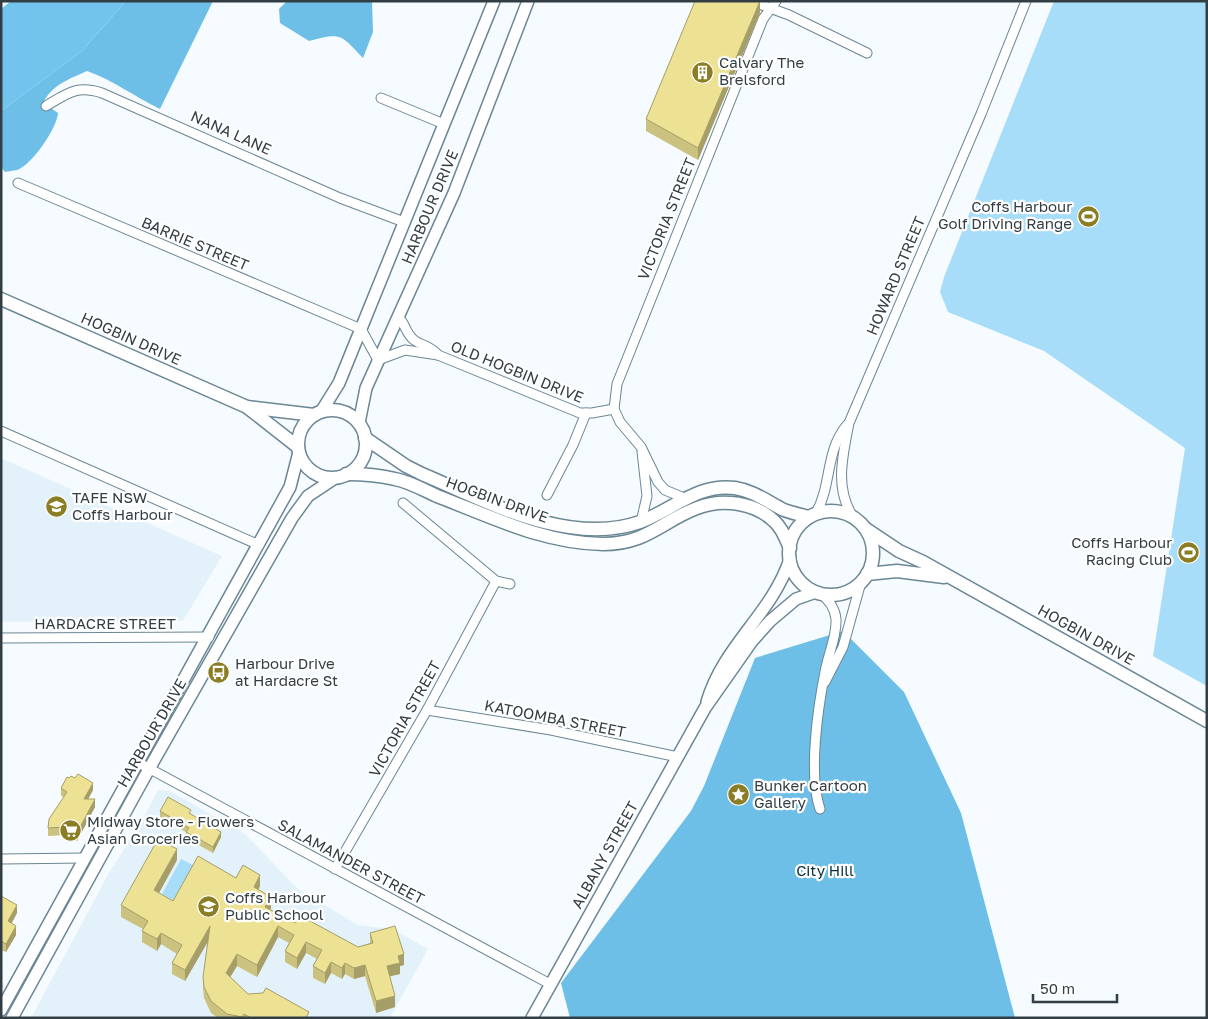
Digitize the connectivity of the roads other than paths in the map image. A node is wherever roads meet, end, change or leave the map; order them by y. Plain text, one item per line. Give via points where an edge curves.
1 (494, 1) edge
2 (528, 1) edge
3 (751, 1) edge
4 (776, 1) edge
5 (1026, 1) edge
6 (769, 9) junction
7 (868, 53) dead end
8 (381, 98) dead end
9 (46, 106) dead end
10 (444, 124) junction
11 (18, 183) dead end
12 (404, 222) junction
13 (1, 299) edge
14 (398, 317) junction
15 (361, 329) junction
16 (438, 355) junction
17 (378, 360) junction
18 (248, 407) junction
19 (614, 409) junction
20 (318, 413) junction
21 (586, 414) junction
22 (359, 423) junction
23 (849, 423) junction
24 (1, 431) edge
25 (365, 438) junction
26 (641, 447) junction
27 (299, 450) junction
28 (341, 476) junction
29 (547, 494) dead end
30 (684, 498) junction
31 (403, 503) dead end
32 (813, 515) junction
33 (853, 517) junction
34 (641, 522) junction
35 (866, 529) junction
36 (259, 545) junction
37 (790, 553) junction
38 (864, 578) junction
39 (950, 578) junction
40 (496, 581) junction
41 (510, 584) dead end
42 (819, 592) junction
43 (209, 637) junction
44 (1, 638) edge
45 (823, 686) junction
46 (705, 708) junction
47 (427, 710) junction
48 (1207, 721) edge
49 (678, 756) junction
50 (144, 766) junction
51 (820, 809) dead end
52 (85, 858) junction
53 (1, 859) edge
54 (334, 870) junction
55 (550, 984) junction
56 (1, 1010) edge
57 (12, 1018) edge
58 (532, 1018) edge

1 - 10 street, HARBOUR DRIVE
2 - 14 street, HARBOUR DRIVE via 454,193
3 - 6 street
4 - 6 street, VICTORIA STREET
5 - 23 street, HOWARD STREET
6 - 7 street
6 - 19 street, VICTORIA STREET via 617,384
8 - 10 street
9 - 12 street, NANA LANE via 68,93 87,88 340,198
10 - 12 street, HARBOUR DRIVE
11 - 15 street, BARRIE STREET
12 - 15 street, HARBOUR DRIVE
13 - 18 main road, HOGBIN DRIVE
14 - 16 street, OLD HOGBIN DRIVE via 415,341 432,348
14 - 17 street, HARBOUR DRIVE
15 - 17 street
15 - 20 street, HARBOUR DRIVE via 339,384
16 - 17 street via 405,350
16 - 21 street, OLD HOGBIN DRIVE
17 - 22 street, HARBOUR DRIVE via 363,395
18 - 20 main road, HOGBIN DRIVE
18 - 27 main road, HOGBIN DRIVE
19 - 21 street, OLD HOGBIN DRIVE
19 - 26 street via 620,422
20 - 22 main road via 342,411
20 - 27 main road via 301,429
21 - 29 street
22 - 25 main road
23 - 32 street, HOWARD STREET via 834,445 824,492
23 - 33 street, HOWARD STREET via 841,481 845,502
24 - 36 street
25 - 28 main road via 362,460
25 - 34 main road, HOGBIN DRIVE via 406,466 528,517 566,527 603,530
26 - 30 street via 665,490
26 - 34 street via 647,496
27 - 28 main road via 303,461 317,474
27 - 36 street, HARBOUR DRIVE via 290,488
28 - 37 main road, HOGBIN DRIVE via 368,474 400,480 518,529 587,543 630,541 696,508 736,503 763,512 776,522
28 - 50 street, HARBOUR DRIVE via 308,496 292,518
30 - 32 main road, HOGBIN DRIVE via 707,490 735,488 763,497 786,510
30 - 34 main road, HOGBIN DRIVE
31 - 40 street
32 - 33 main road via 829,511
32 - 37 main road via 800,525 793,536
33 - 35 main road
35 - 38 main road via 873,551
35 - 39 main road, HOGBIN DRIVE
36 - 43 street, HARBOUR DRIVE
37 - 42 main road via 799,579
37 - 46 street, ALBANY STREET via 773,597 740,637 712,685
38 - 39 main road, HOGBIN DRIVE via 897,571
38 - 42 main road via 842,592
38 - 45 street via 843,647
39 - 48 main road, HOGBIN DRIVE
40 - 41 street
40 - 47 street, VICTORIA STREET
42 - 45 street via 829,601 836,618
42 - 46 street, ALBANY STREET via 796,599 770,621
43 - 44 street, HARDACRE STREET
43 - 50 street, HARBOUR DRIVE
45 - 51 street via 815,786
46 - 49 street, ALBANY STREET
47 - 49 street, KATOOMBA STREET via 550,730
47 - 54 street, VICTORIA STREET
49 - 55 street, ALBANY STREET
50 - 52 street, HARBOUR DRIVE
50 - 54 street, SALAMANDER STREET
50 - 57 street, HARBOUR DRIVE
52 - 53 street
52 - 56 street, HARBOUR DRIVE
54 - 55 street, SALAMANDER STREET
55 - 58 street, ALBANY STREET

